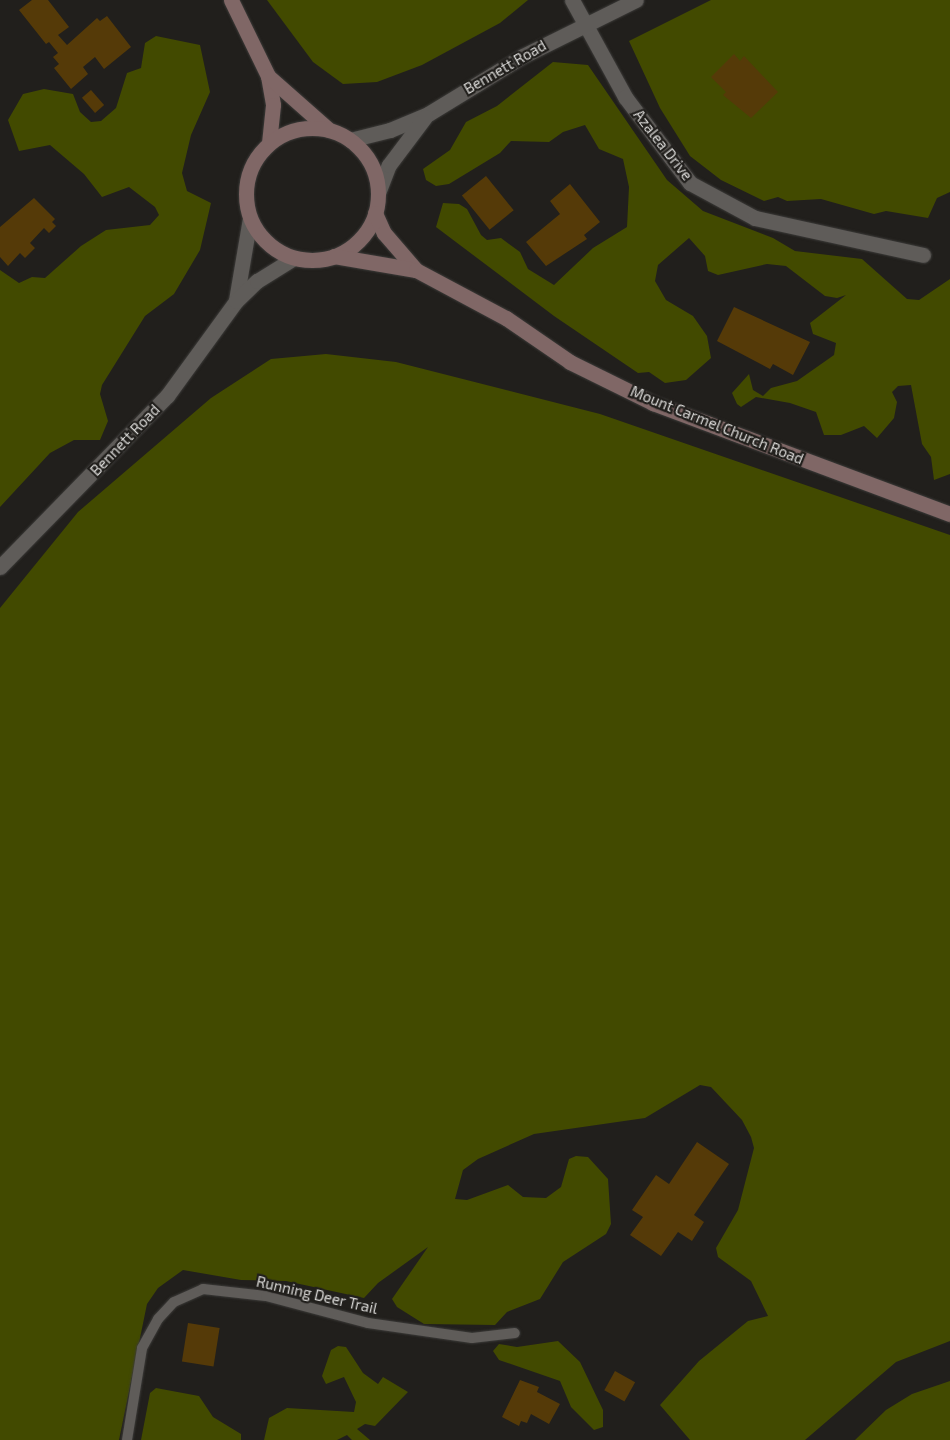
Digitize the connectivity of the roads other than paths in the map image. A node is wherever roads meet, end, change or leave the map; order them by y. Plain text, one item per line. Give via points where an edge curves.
1 (231, 0) edge
2 (572, 0) edge
3 (636, 0) edge
4 (583, 24) junction
5 (268, 76) junction
6 (428, 114) junction
7 (330, 130) junction
8 (350, 140) junction
9 (269, 143) junction
10 (378, 193) junction
11 (375, 213) junction
12 (250, 218) junction
13 (923, 255) dead end
14 (334, 256) junction
15 (294, 258) junction
16 (416, 270) junction
17 (236, 301) junction
18 (950, 514) edge
19 (0, 566) edge
20 (515, 1334) dead end
21 (127, 1440) edge

1 - 5 main road
2 - 4 street, Azalea Drive
3 - 4 street, Bennett Road
4 - 6 street, Bennett Road
4 - 13 street, Azalea Drive via 625,97 690,182 754,218
5 - 7 main road
5 - 9 main road via 273,105
6 - 8 street, Bennett Road via 390,130
6 - 10 street, Bennett Road via 389,165
7 - 8 main road
7 - 9 main road via 302,129
8 - 10 main road via 365,154 375,172
9 - 12 main road via 248,178 246,198
10 - 11 main road
11 - 14 main road via 357,242
11 - 16 main road, Mount Carmel Church Road via 384,233
12 - 15 main road via 270,245
12 - 17 street, Bennett Road
14 - 15 main road via 314,260
14 - 16 main road, Mount Carmel Church Road
15 - 17 street, Bennett Road via 257,281
16 - 18 main road, Mount Carmel Church Road via 506,318 570,362 653,403
17 - 19 street, Bennett Road via 167,396
20 - 21 lane, Running Deer Trail via 472,1338 368,1323 266,1296 203,1289 174,1302 158,1319 142,1348

